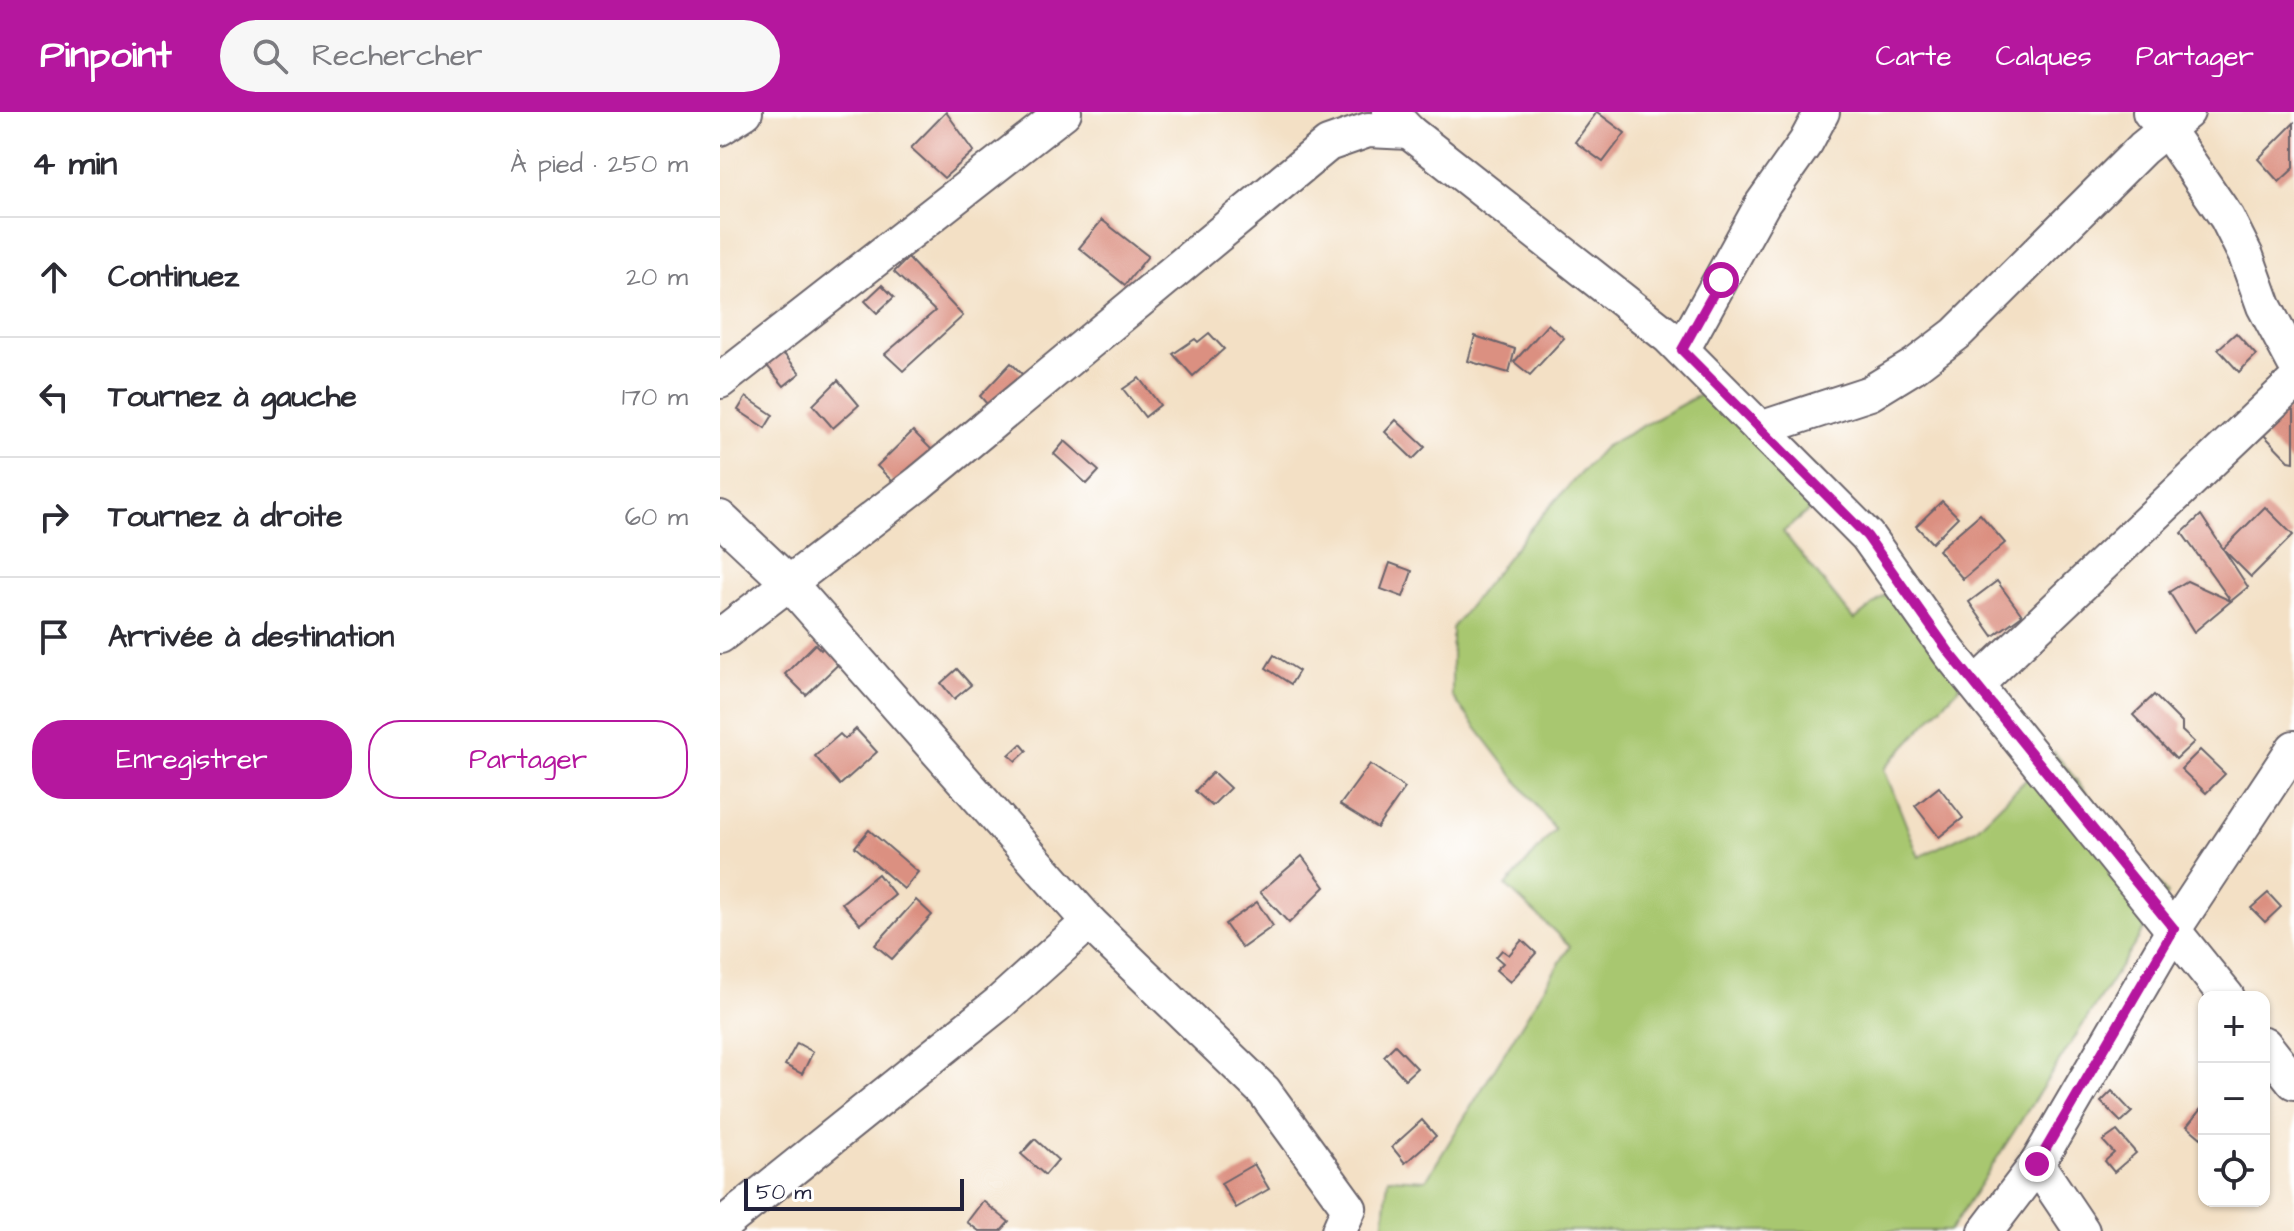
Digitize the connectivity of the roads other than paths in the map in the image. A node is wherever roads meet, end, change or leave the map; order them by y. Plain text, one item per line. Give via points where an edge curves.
1 (745, 112) edge
2 (1064, 112) edge
3 (1822, 112) edge
4 (2168, 118) edge
5 (1400, 122) edge
6 (720, 128) edge
7 (1682, 350) junction
8 (2294, 362) edge
9 (720, 381) edge
10 (2294, 382) edge
11 (1760, 429) junction
12 (720, 518) edge
13 (789, 583) junction
14 (720, 636) edge
15 (1976, 685) junction
16 (2294, 748) edge
17 (1089, 922) junction
18 (2174, 929) junction
19 (2222, 991) edge
20 (2270, 1051) edge
21 (2293, 1077) edge
22 (2037, 1164) junction
23 (1350, 1223) edge
24 (720, 1227) edge
25 (1986, 1231) edge
26 (2082, 1231) edge

1 - 6 street
2 - 9 street
3 - 7 street via 1763,203
4 - 8 street via 2227,218
4 - 11 street via 1956,334 1870,393
5 - 7 street
5 - 13 street via 1328,144 919,483
7 - 11 street
10 - 15 street
11 - 15 street via 1867,536
12 - 13 street
13 - 14 street
13 - 17 street
15 - 18 street
16 - 18 street
17 - 23 street via 1264,1091
17 - 24 street via 998,1004
18 - 19 street
18 - 22 street
20 - 21 street
22 - 25 street
22 - 26 street

